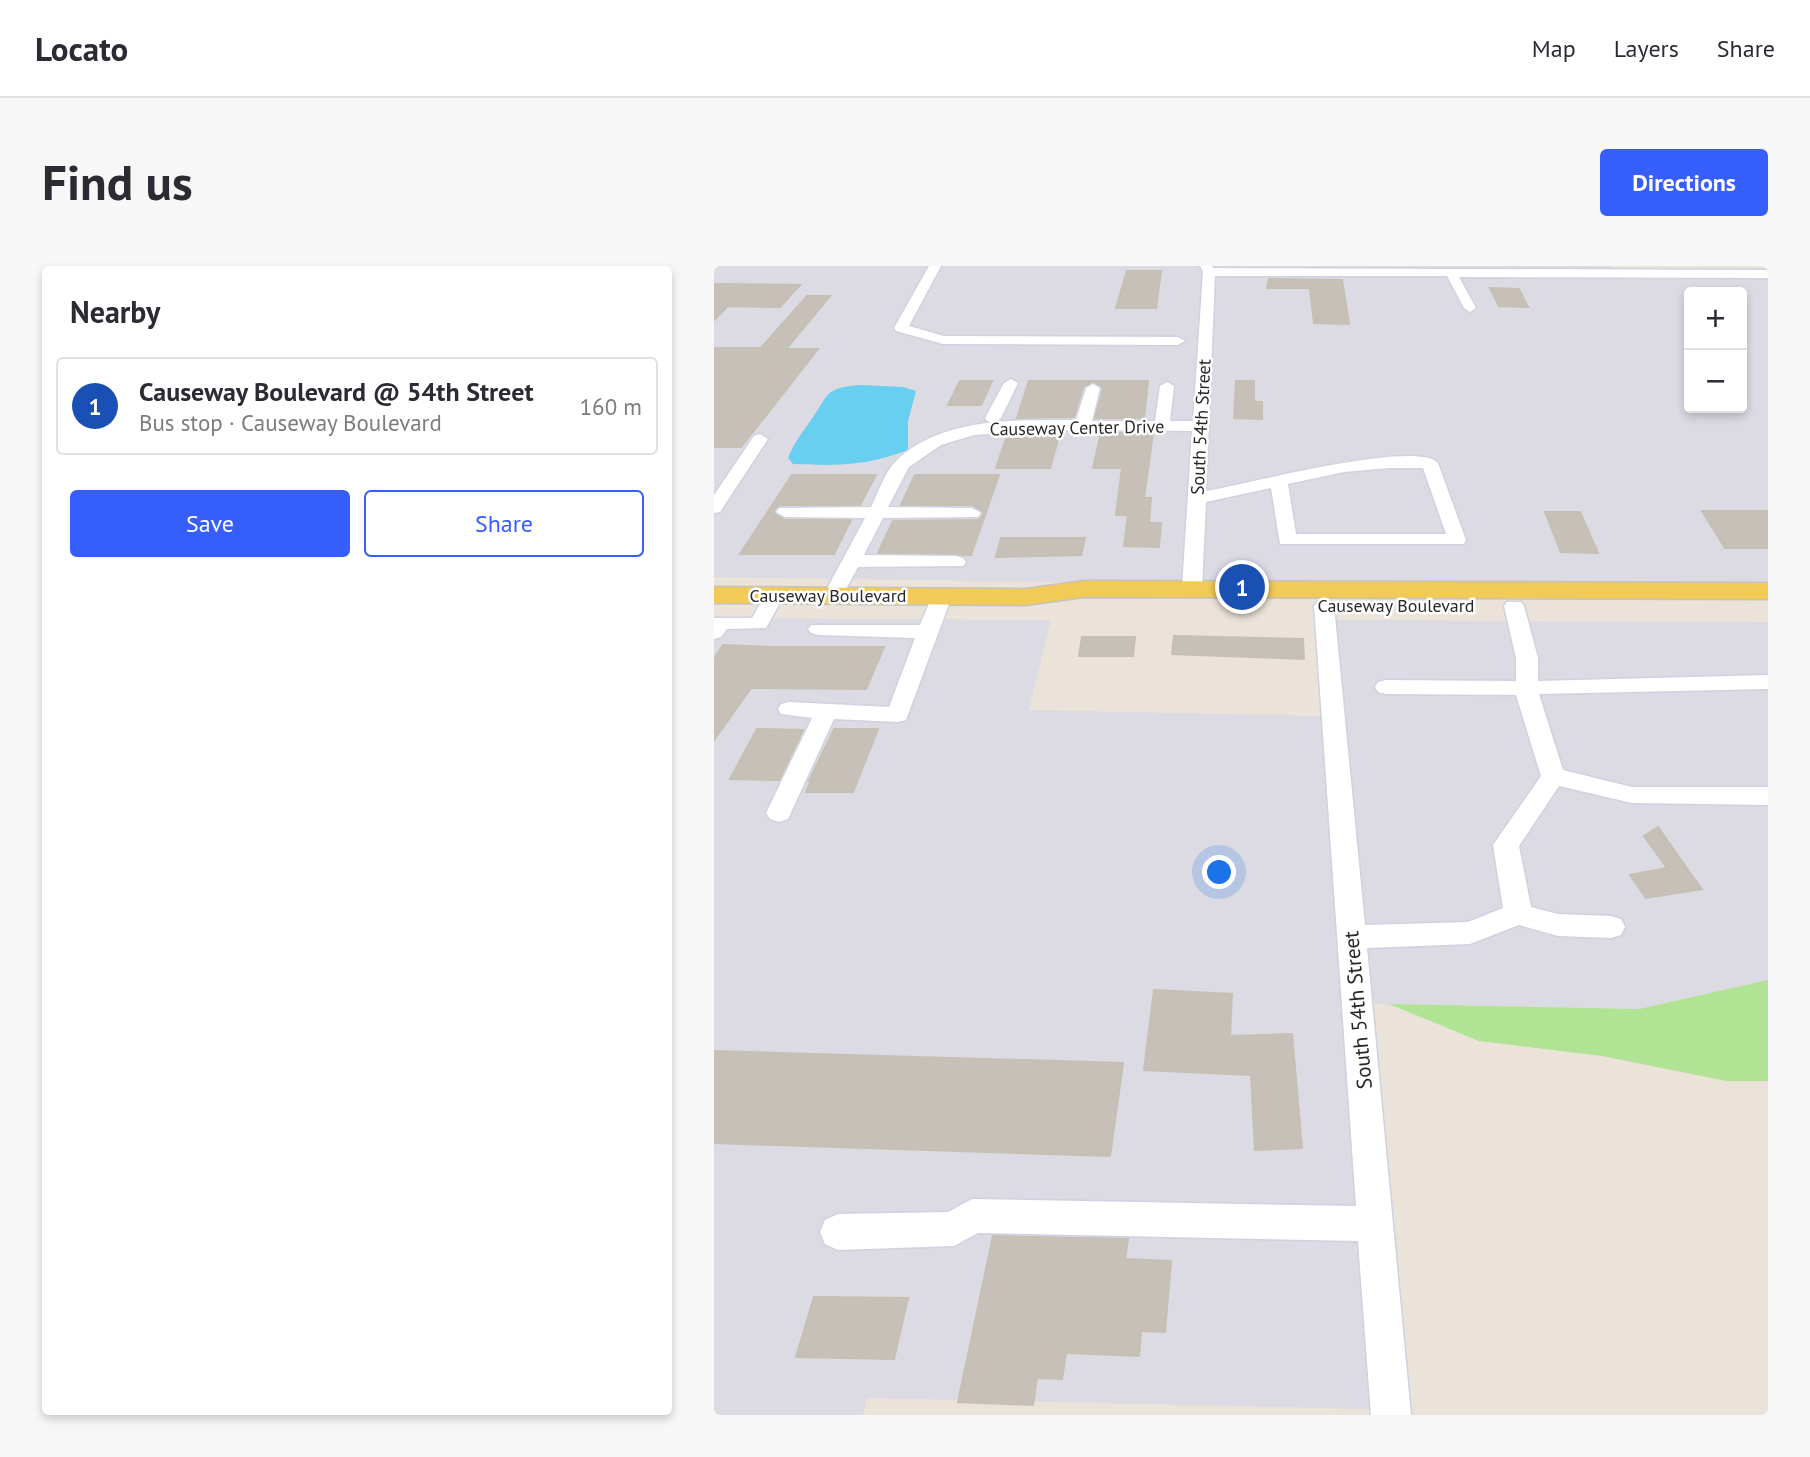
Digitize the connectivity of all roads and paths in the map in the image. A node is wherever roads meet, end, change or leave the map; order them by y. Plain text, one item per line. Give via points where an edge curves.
1 (935, 266) edge
2 (1210, 268) edge
3 (1410, 270) edge
4 (1452, 274) junction
5 (1768, 274) edge
6 (1470, 307) dead end
7 (1178, 341) dead end
8 (1011, 383) dead end
9 (1167, 386) dead end
10 (1093, 388) dead end
11 (998, 423) junction
12 (1083, 425) junction
13 (1162, 426) junction
14 (1200, 426) junction
15 (760, 439) dead end
16 (1279, 482) junction
17 (1196, 498) junction
18 (714, 508) edge
19 (785, 512) dead end
20 (876, 512) junction
21 (972, 513) dead end
22 (850, 561) junction
23 (956, 562) dead end
24 (1192, 588) junction
25 (1566, 590) junction
26 (1768, 591) edge
27 (714, 595) edge
28 (774, 596) junction
29 (833, 596) junction
30 (943, 596) junction
31 (1026, 597) junction
32 (1062, 602) junction
33 (1324, 606) junction
34 (1514, 606) junction
35 (1768, 607) edge
36 (716, 626) edge
37 (818, 629) dead end
38 (928, 632) junction
39 (1768, 682) edge
40 (1386, 687) dead end
41 (1527, 688) junction
42 (789, 709) dead end
43 (827, 712) junction
44 (1553, 776) junction
45 (1768, 796) edge
46 (779, 813) dead end
47 (1518, 914) junction
48 (1611, 927) dead end
49 (1352, 937) junction
50 (1375, 1224) junction
51 (838, 1232) dead end
52 (1391, 1415) edge

1 - 7 street via 901,328 943,340
2 - 3 street
2 - 14 street, South 54th Street
3 - 4 street
4 - 5 street
4 - 6 street
8 - 11 street
9 - 13 street
10 - 12 street
11 - 12 street, Causeway Center Drive
11 - 20 street, Causeway Center Drive via 944,439 902,464
12 - 13 street, Causeway Center Drive
13 - 14 street, Causeway Center Drive
14 - 17 street, South 54th Street
15 - 18 street
16 - 16 street via 1368,464 1430,463 1457,540 1287,540
16 - 17 street
17 - 24 street, South 54th Street
19 - 20 street
20 - 21 street
20 - 22 street, Causeway Center Drive
22 - 23 street
22 - 29 street, Causeway Center Drive
24 - 25 main road, Causeway Boulevard
24 - 31 main road, Causeway Boulevard via 1084,589
24 - 32 main road via 1177,596 1103,596
25 - 26 main road, Causeway Boulevard
25 - 33 main road via 1549,597 1330,599
27 - 28 main road, Causeway Boulevard
28 - 29 main road, Causeway Boulevard
28 - 36 street via 759,624
29 - 30 main road, Causeway Boulevard
30 - 31 main road, Causeway Boulevard
30 - 38 street
31 - 32 main road, Causeway Boulevard
32 - 33 main road, Causeway Boulevard
33 - 34 main road, Causeway Boulevard
33 - 49 street, South 54th Street
34 - 35 main road, Causeway Boulevard
34 - 41 street via 1527,658
37 - 38 street
38 - 43 street via 898,715
39 - 41 street
40 - 41 street
41 - 44 street
42 - 43 street
43 - 46 street
44 - 45 street via 1632,795
44 - 47 street via 1506,845
47 - 48 street via 1558,925
47 - 49 street via 1470,933
49 - 50 street, South 54th Street
50 - 51 street via 972,1216 954,1229
50 - 52 street, South 54th Street

